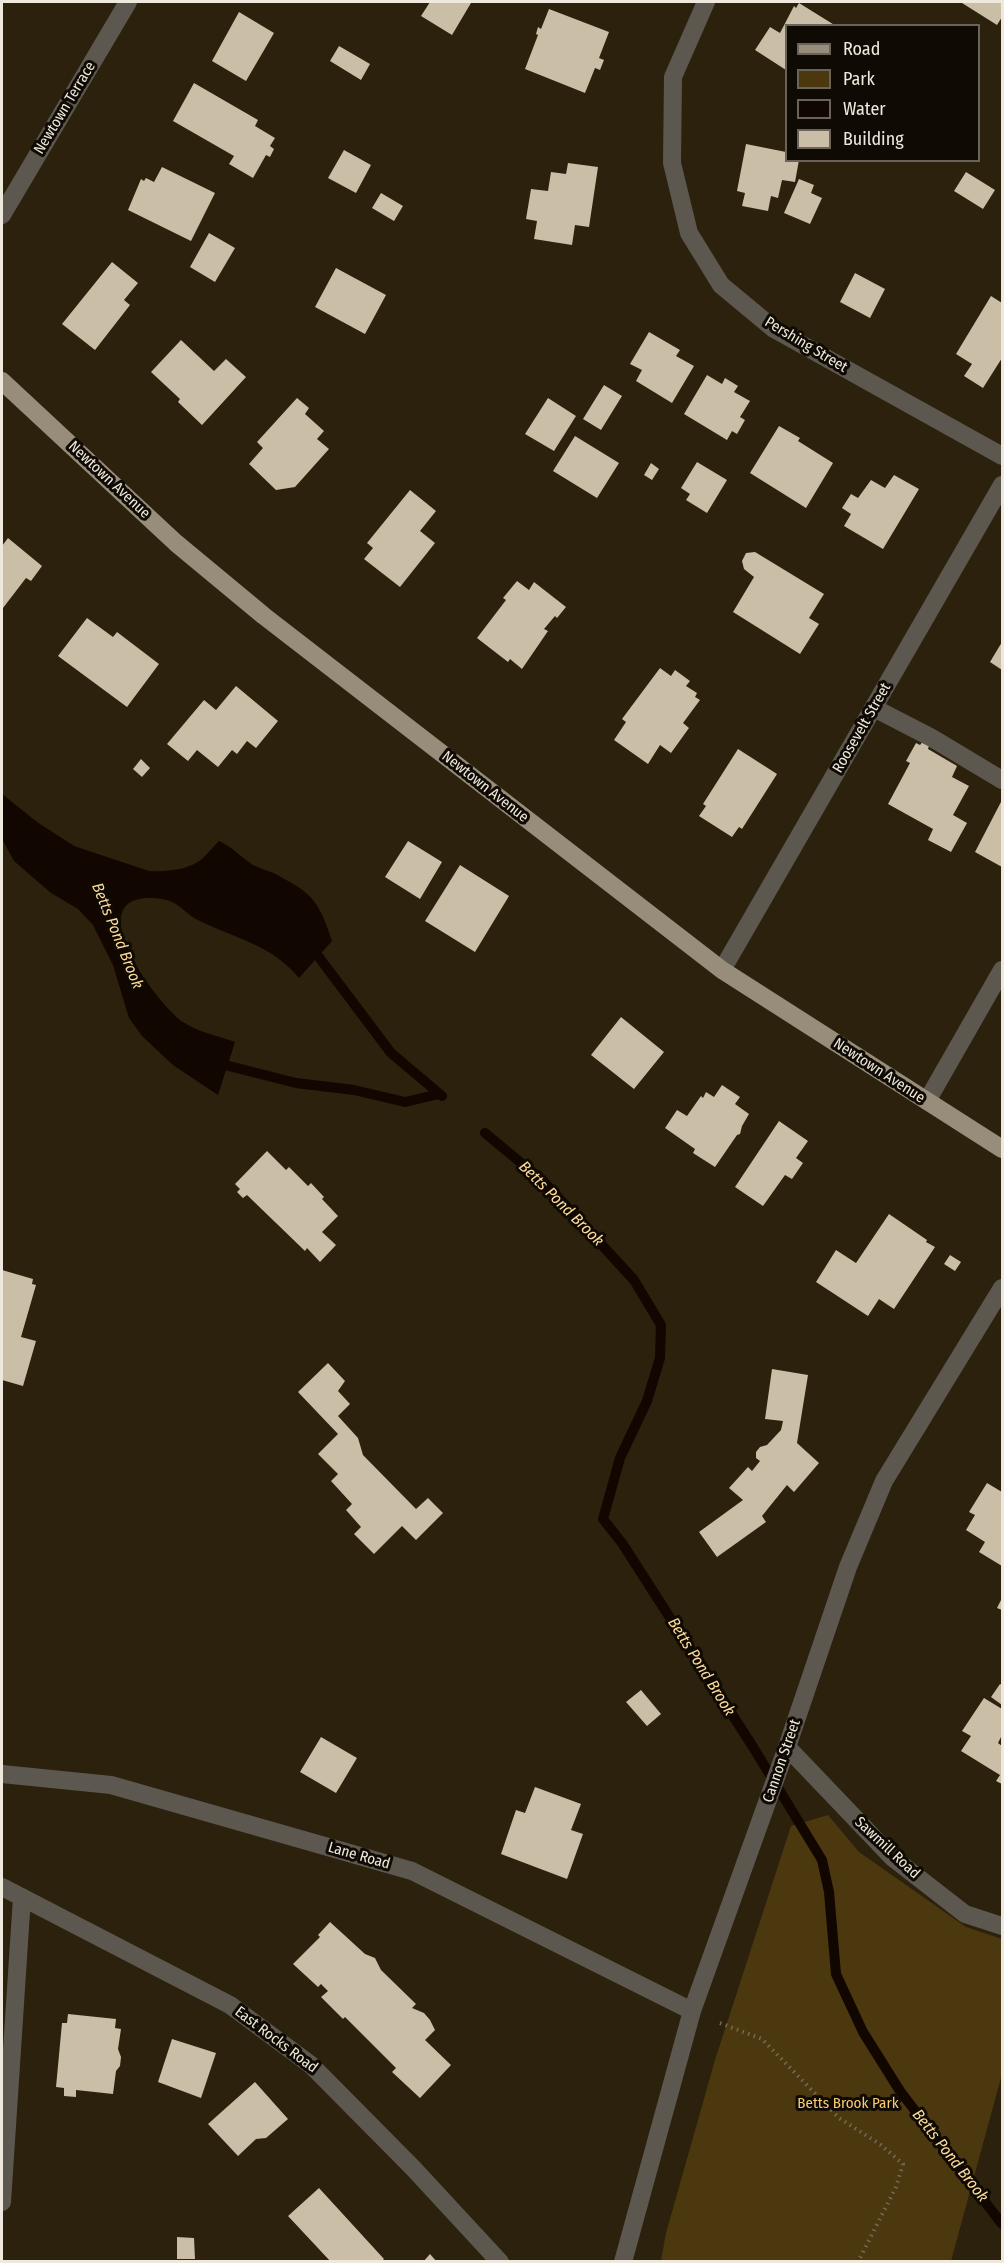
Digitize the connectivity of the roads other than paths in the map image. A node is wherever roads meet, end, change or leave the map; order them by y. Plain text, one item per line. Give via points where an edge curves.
1 (128, 2) edge
2 (706, 2) edge
3 (2, 215) edge
4 (2, 381) edge
5 (1002, 456) edge
6 (1002, 485) edge
7 (874, 708) junction
8 (1002, 780) edge
9 (722, 970) junction
10 (1002, 970) edge
11 (927, 1101) junction
12 (1002, 1149) edge
13 (1002, 1288) edge
14 (786, 1752) junction
15 (2, 1774) edge
16 (2, 1887) edge
17 (22, 1897) junction
18 (1002, 1926) edge
19 (692, 2011) junction
20 (2, 2202) edge
21 (500, 2262) edge
22 (623, 2262) edge

1 - 3 street, Newtown Terrace
2 - 5 street, Pershing Street via 673,77 672,163 689,233 721,285 774,329
4 - 9 main road, Newtown Avenue via 176,543 264,616
6 - 7 street, Roosevelt Street
7 - 8 street
7 - 9 street, Roosevelt Street
9 - 11 main road, Newtown Avenue
10 - 11 street
11 - 12 main road, Newtown Avenue
13 - 14 street, Cannon Street via 884,1481 848,1567
14 - 18 street, Sawmill Road via 893,1858 965,1914
14 - 19 street, Cannon Street
15 - 19 street, Lane Road via 111,1785 412,1871
16 - 17 street, East Rocks Road
17 - 20 street
17 - 21 street, East Rocks Road via 230,2005 311,2065
19 - 22 street, Cannon Street

